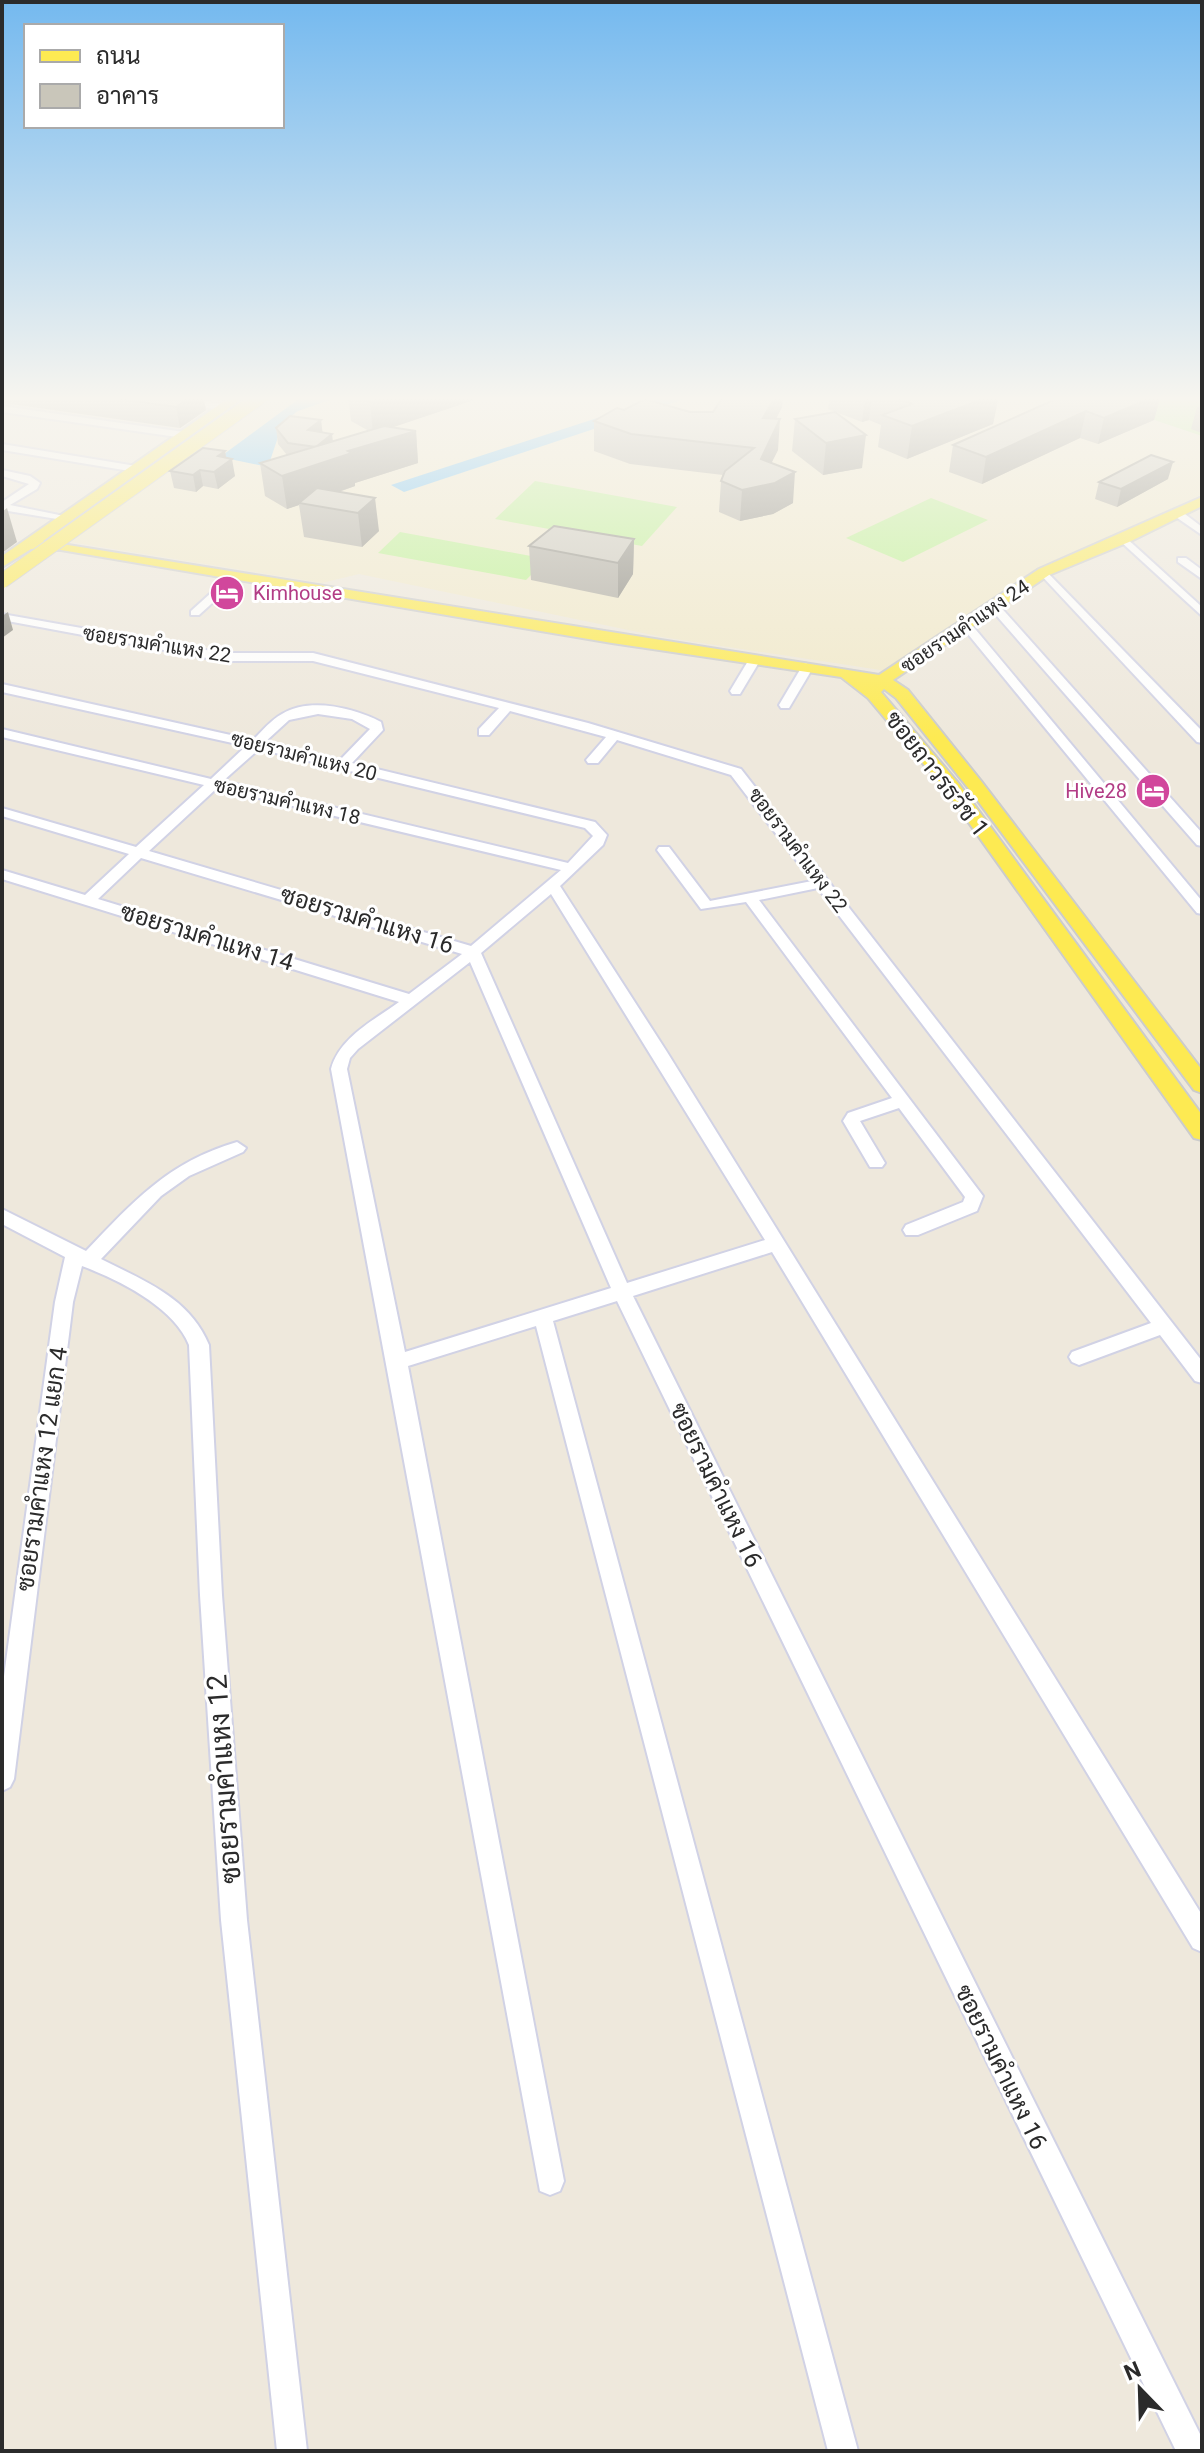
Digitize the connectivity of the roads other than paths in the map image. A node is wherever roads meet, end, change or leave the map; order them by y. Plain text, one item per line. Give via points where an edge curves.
1 (12, 509) edge
2 (79, 509) edge
3 (89, 509) edge
4 (102, 509) edge
5 (112, 509) edge
6 (1184, 509) edge
7 (1177, 513) junction
8 (65, 519) junction
9 (1202, 532) edge
10 (1124, 539) junction
11 (27, 545) junction
12 (61, 546) junction
13 (1182, 560) dead end
14 (2, 563) edge
15 (2, 571) edge
16 (1044, 572) junction
17 (236, 576) junction
18 (1202, 576) edge
19 (2, 581) edge
20 (299, 586) junction
21 (2, 588) edge
22 (401, 590) junction
23 (993, 605) junction
24 (1199, 607) edge
25 (195, 613) dead end
26 (458, 613) junction
27 (2, 617) edge
28 (967, 626) junction
29 (666, 646) junction
30 (755, 659) junction
31 (808, 666) junction
32 (835, 671) junction
33 (885, 682) junction
34 (2, 688) edge
35 (736, 691) dead end
36 (785, 705) dead end
37 (506, 708) junction
38 (484, 732) dead end
39 (2, 733) edge
40 (614, 736) junction
41 (1202, 739) edge
42 (256, 744) junction
43 (593, 760) dead end
44 (342, 766) junction
45 (214, 784) junction
46 (975, 785) junction
47 (953, 788) junction
48 (2, 812) edge
49 (1202, 842) edge
50 (664, 850) dead end
51 (141, 852) junction
52 (572, 868) junction
53 (2, 874) edge
54 (823, 883) junction
55 (553, 886) junction
56 (751, 899) junction
57 (88, 900) junction
58 (1202, 910) edge
59 (473, 952) junction
60 (411, 1000) junction
61 (1202, 1085) edge
62 (901, 1101) junction
63 (1202, 1132) edge
64 (237, 1148) dead end
65 (876, 1163) dead end
66 (2, 1216) edge
67 (912, 1230) dead end
68 (775, 1244) junction
69 (81, 1258) junction
70 (622, 1292) junction
71 (543, 1317) junction
72 (1165, 1326) junction
73 (1079, 1357) dead end
74 (397, 1362) junction
75 (1201, 1370) edge
76 (2, 1779) edge
77 (1202, 1939) edge
78 (550, 2181) dead end
79 (292, 2451) edge
80 (843, 2451) edge
81 (1192, 2451) edge

1 - 8 street
2 - 8 main road
3 - 15 main road
4 - 19 main road, bridge
5 - 12 main road
6 - 7 main road, ซอยรามคำแหง 24
7 - 9 street
7 - 10 main road, ซอยรามคำแหง 24
8 - 11 main road
10 - 16 main road, ซอยรามคำแหง 24
10 - 24 street
11 - 12 main road
11 - 14 main road
12 - 17 main road
12 - 21 main road
13 - 18 street
16 - 23 main road, ซอยรามคำแหง 24
16 - 41 street
17 - 20 main road
17 - 25 street
20 - 22 main road via 365,583
20 - 26 main road
22 - 26 main road via 372,591
22 - 29 main road
23 - 28 main road, ซอยรามคำแหง 24
23 - 49 street
26 - 29 main road
27 - 37 street, ซอยรามคำแหง 22 via 223,657 313,657
28 - 33 main road, ซอยรามคำแหง 24
28 - 58 street
29 - 30 main road
30 - 31 main road
30 - 35 street
31 - 32 main road
31 - 36 street
32 - 33 main road
32 - 33 main road
33 - 46 main road, ซอยถาวรธวัช 1 via 902,694
33 - 47 main road, ซอยถาวรธวัช 1
34 - 42 street, ซอยรามคำแหง 20
37 - 38 street
37 - 40 street, ซอยรามคำแหง 22
39 - 45 street, ซอยรามคำแหง 18
40 - 43 street
40 - 54 street, ซอยรามคำแหง 22 via 736,772
42 - 44 street, ซอยรามคำแหง 20
42 - 44 street via 285,717 309,709 376,725
42 - 45 street
44 - 52 street, ซอยรามคำแหง 20 via 590,825 600,835 598,842
45 - 51 street
45 - 52 street, ซอยรามคำแหง 18
46 - 47 main road via 964,781 953,783
46 - 61 main road, ซอยถาวรธวัช 1
47 - 63 main road, ซอยถาวรธวัช 1
48 - 51 street, ซอยรามคำแหง 16
50 - 56 street via 706,906
51 - 57 street
51 - 59 street, ซอยรามคำแหง 16
52 - 55 street
53 - 57 street, ซอยรามคำแหง 14
54 - 56 street
54 - 72 street, ซอยรามคำแหง 22
55 - 59 street
55 - 68 street
56 - 62 street
57 - 60 street, ซอยรามคำแหง 14
59 - 60 street
59 - 70 street, ซอยรามคำแหง 16
60 - 74 street via 352,1045 339,1069
62 - 65 street via 851,1121
62 - 67 street via 974,1196 971,1206
64 - 69 street via 155,1191
66 - 69 street, ซอยรามคำแหง 12
68 - 70 street
68 - 77 street
69 - 76 street, ซอยรามคำแหง 12 แยก 4 via 64,1302
69 - 79 street, ซอยรามคำแหง 12 via 182,1313 199,1345 234,1920
70 - 71 street
70 - 81 street, ซอยรามคำแหง 16
71 - 74 street
71 - 80 street
72 - 73 street
72 - 75 street, ซอยรามคำแหง 22
74 - 78 street

